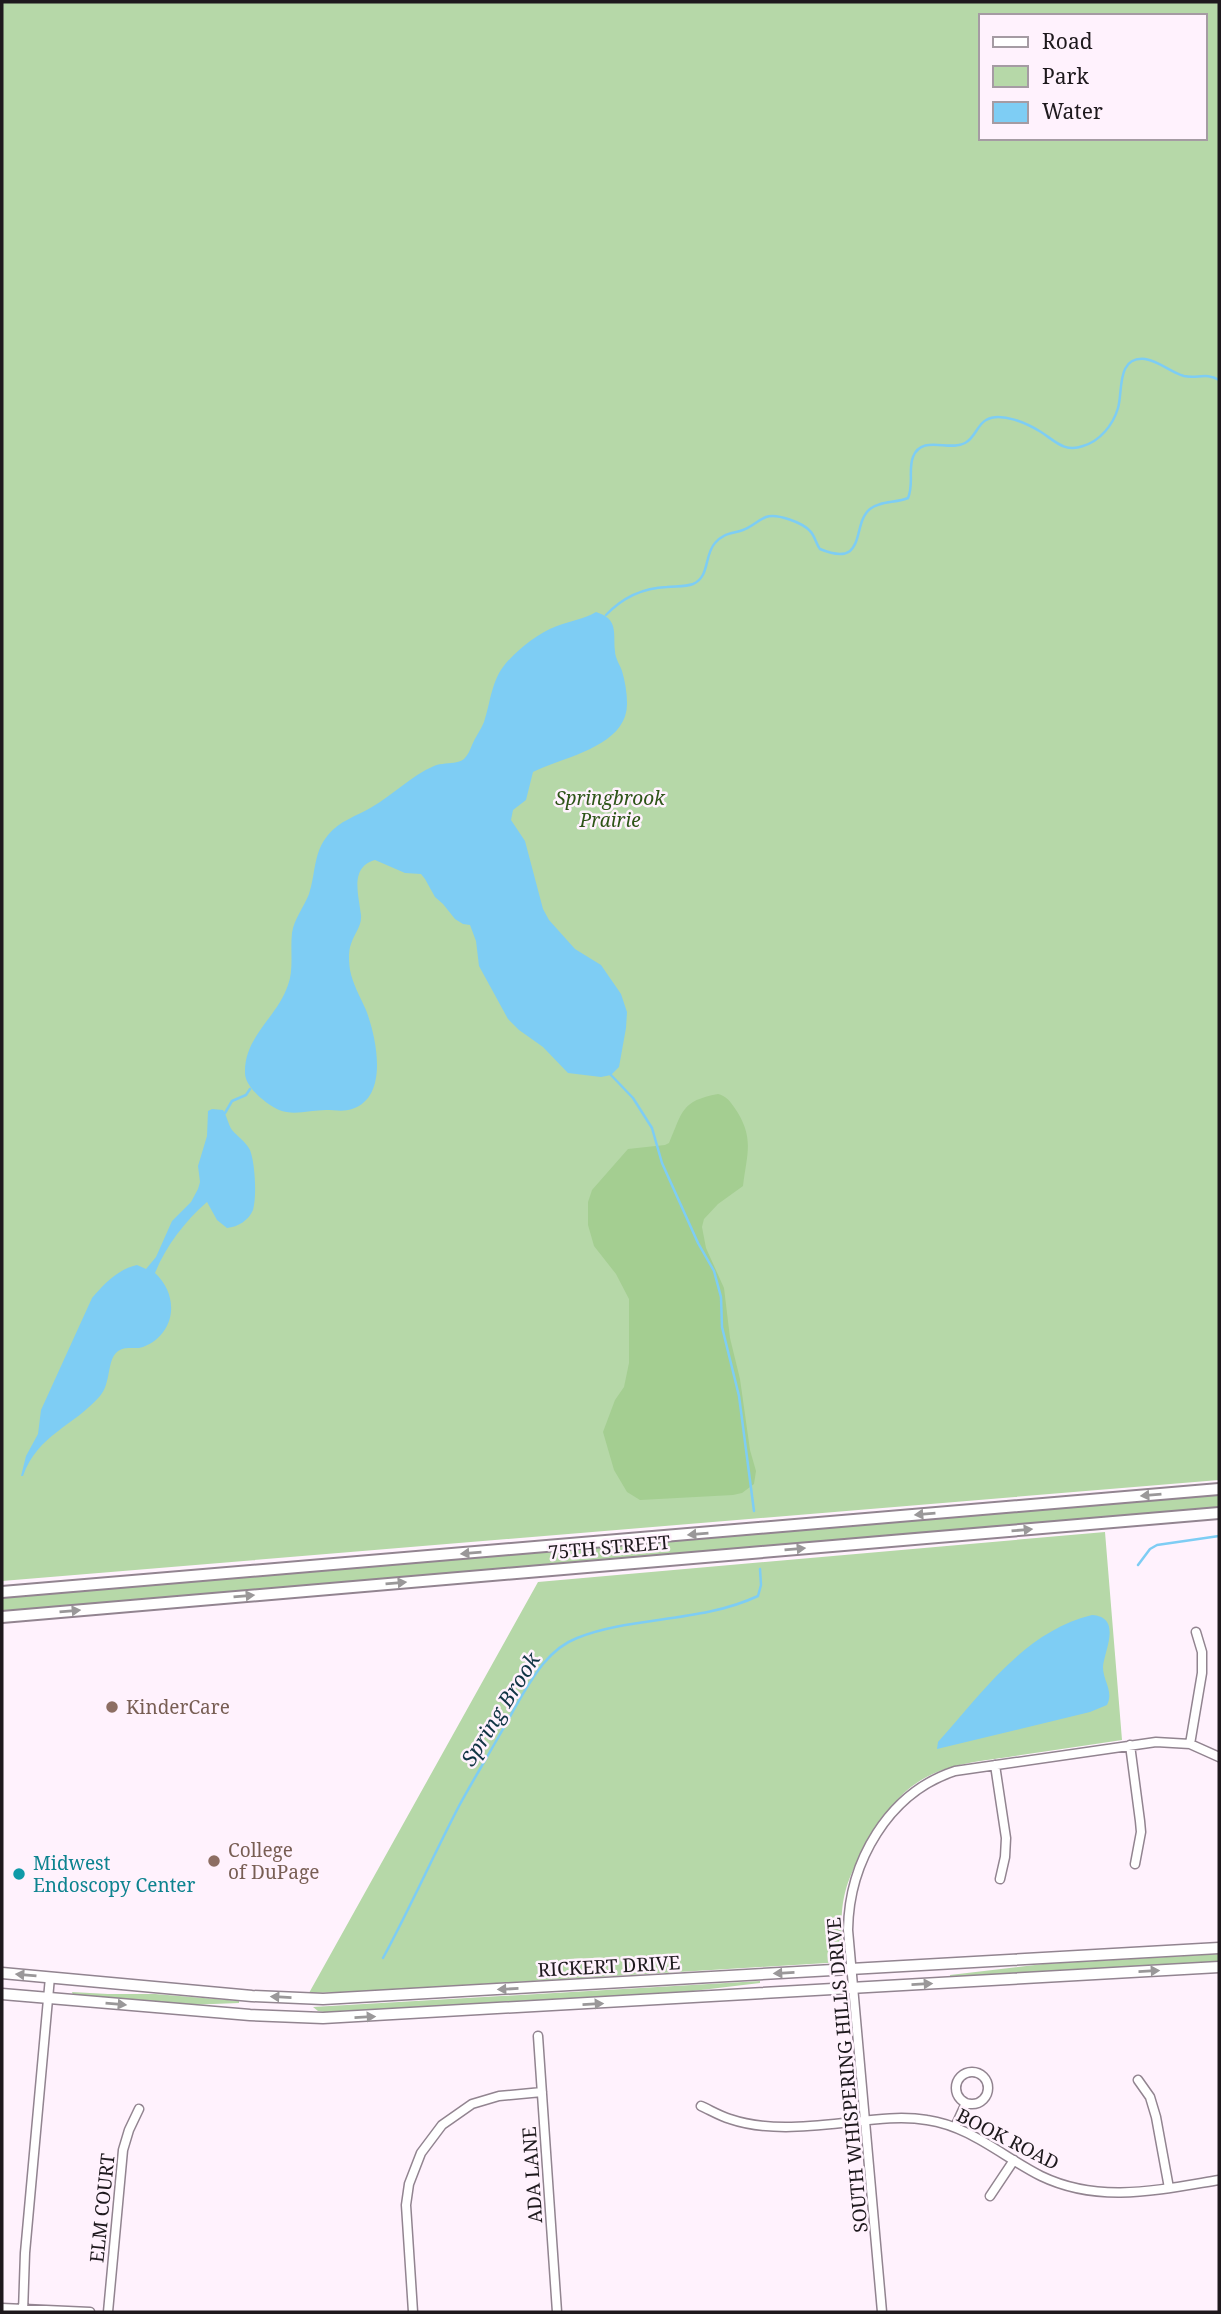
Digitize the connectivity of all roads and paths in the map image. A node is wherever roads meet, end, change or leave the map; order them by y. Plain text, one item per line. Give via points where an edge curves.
1 (1219, 1489) edge
2 (1219, 1513) edge
3 (2, 1592) edge
4 (2, 1617) edge
5 (1196, 1632) dead end
6 (1190, 1744) junction
7 (1130, 1745) junction
8 (1219, 1757) edge
9 (995, 1765) junction
10 (1135, 1864) dead end
11 (1000, 1879) dead end
12 (1219, 1948) edge
13 (1219, 1967) edge
14 (852, 1969) junction
15 (2, 1973) edge
16 (50, 1977) junction
17 (854, 1989) junction
18 (2, 1994) edge
19 (48, 1998) junction
20 (538, 2036) dead end
21 (1138, 2080) dead end
22 (542, 2092) junction
23 (966, 2103) junction
24 (701, 2106) dead end
25 (139, 2109) dead end
26 (865, 2120) junction
27 (955, 2127) junction
28 (1014, 2160) junction
29 (1219, 2180) edge
30 (1169, 2188) junction
31 (990, 2196) dead end
32 (2, 2308) edge
33 (22, 2311) edge
34 (90, 2312) edge
35 (108, 2312) edge
36 (413, 2312) edge
37 (557, 2312) edge
38 (882, 2312) edge

1 -> 3 main road, 75TH STREET
4 -> 2 main road, 75TH STREET
5 - 6 street via 1202,1673
6 - 7 street, SOUTH WHISPERING HILLS DRIVE
6 - 8 street, SOUTH WHISPERING HILLS DRIVE
7 - 9 street, SOUTH WHISPERING HILLS DRIVE
7 - 10 street via 1141,1832
9 - 11 street via 1006,1838
9 - 14 street, SOUTH WHISPERING HILLS DRIVE via 955,1771 928,1782 901,1803 882,1827 852,1888
12 - 14 street, RICKERT DRIVE
17 -> 13 street, RICKERT DRIVE
14 -> 16 street, RICKERT DRIVE via 323,1999
14 - 17 street, SOUTH WHISPERING HILLS DRIVE
16 -> 15 street, RICKERT DRIVE
16 - 19 street
19 -> 17 street, RICKERT DRIVE via 323,2018
17 - 26 street, SOUTH WHISPERING HILLS DRIVE
18 - 19 street, RICKERT DRIVE
19 - 33 street
20 - 22 street, ADA LANE
21 - 30 street via 1156,2117
22 - 36 street via 472,2104 442,2125 421,2152 406,2205
22 - 37 street, ADA LANE
23 - 23 street via 979,2103 987,2096 988,2085 978,2073 963,2075 957,2084 957,2094
23 - 27 street
24 - 26 street, BOOK ROAD via 754,2124
25 - 35 street, ELM COURT via 123,2150
26 - 27 street, BOOK ROAD via 915,2119
26 - 38 street, SOUTH WHISPERING HILLS DRIVE
27 - 28 street, BOOK ROAD
28 - 30 street, BOOK ROAD via 1041,2176 1089,2191 1131,2194
28 - 31 street
29 - 30 street, BOOK ROAD
32 - 33 street
33 - 34 street

